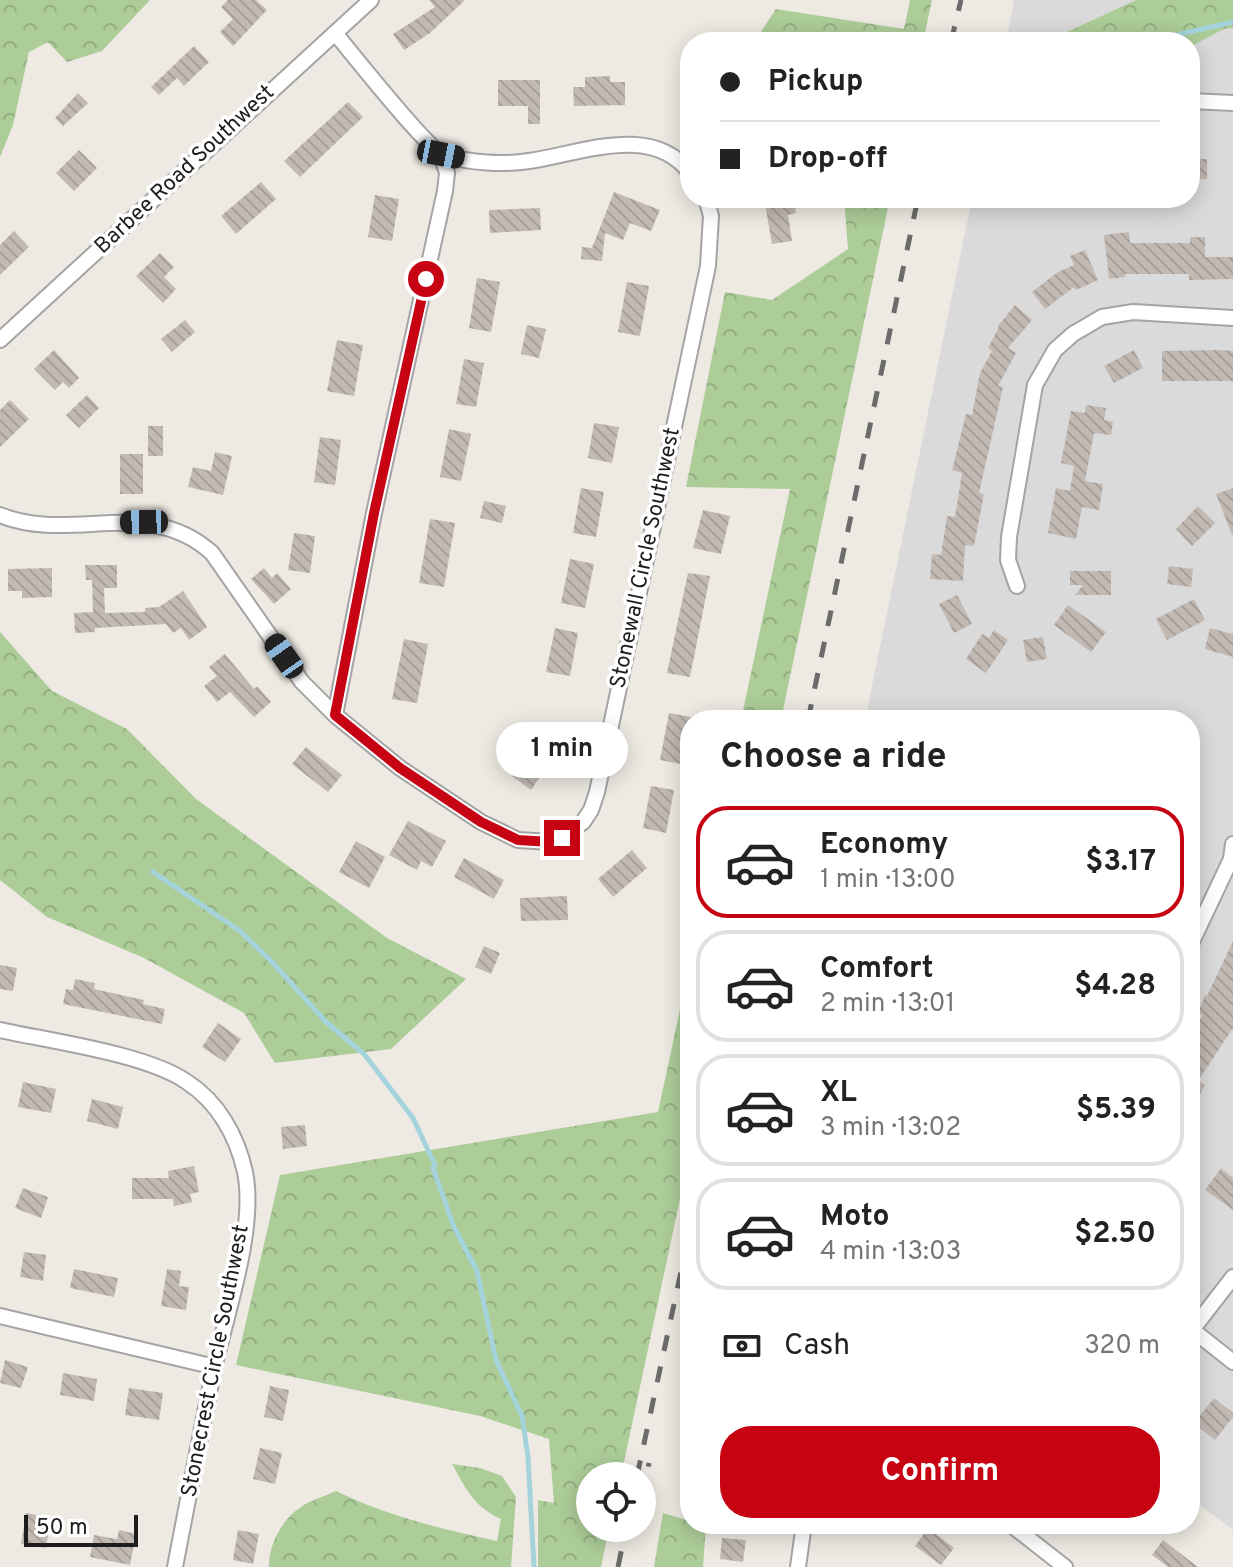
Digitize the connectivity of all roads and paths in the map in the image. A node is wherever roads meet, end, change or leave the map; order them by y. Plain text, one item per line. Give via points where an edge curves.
1 (371, 0) edge
2 (335, 33) junction
3 (1200, 101) edge
4 (1233, 103) edge
5 (441, 154) junction
6 (680, 165) edge
7 (709, 208) edge
8 (1233, 318) edge
9 (0, 340) edge
10 (0, 515) edge
11 (1017, 586) dead end
12 (335, 715) junction
13 (1233, 844) edge
14 (1200, 925) edge
15 (0, 1030) edge
16 (1233, 1277) edge
17 (0, 1316) edge
18 (1200, 1318) edge
19 (1200, 1336) edge
20 (1233, 1362) edge
21 (215, 1367) junction
22 (803, 1534) edge
23 (1023, 1534) edge
24 (175, 1567) edge
25 (798, 1567) edge
26 (1065, 1567) edge

1 - 2 street, Barbee Road Southwest
2 - 5 street
2 - 9 street, Barbee Road Southwest
3 - 4 street
5 - 6 street via 512,162 635,144 663,152
5 - 12 street via 445,191
7 - 12 street, Stonewall Circle Southwest via 708,266 597,792 583,822 551,842 518,840 400,768
8 - 11 street via 1133,312 1102,317 1055,350 1035,385 1009,537 1008,560
10 - 12 street, Stonewall Circle Southwest via 52,525 144,522 196,539 212,553 302,682
13 - 14 street
15 - 21 street, Stonecrest Circle Southwest via 157,1066 208,1099 228,1126 245,1174 247,1208
16 - 18 street
17 - 21 street
19 - 20 street
21 - 24 street, Stonecrest Circle Southwest
22 - 25 street
23 - 26 street

